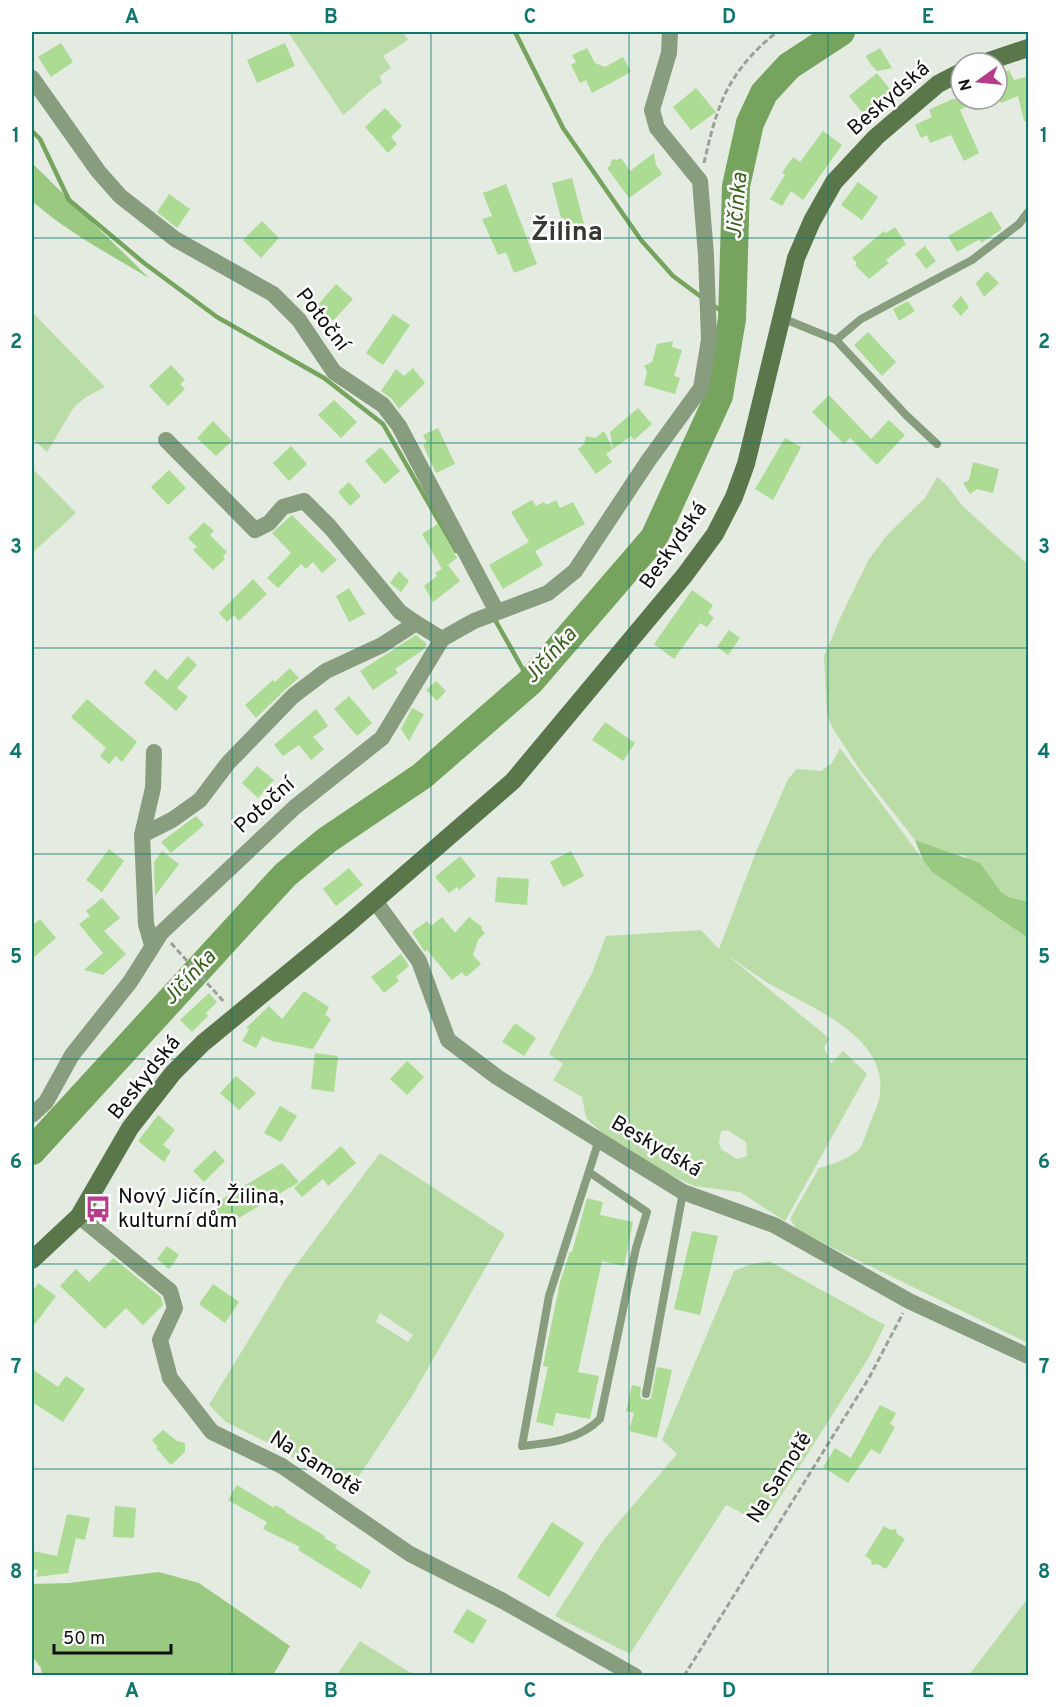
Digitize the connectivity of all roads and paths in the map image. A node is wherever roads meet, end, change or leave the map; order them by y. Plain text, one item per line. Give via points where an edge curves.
1 (670, 32) edge
2 (777, 32) edge
3 (1029, 48) edge
4 (1009, 55) edge
5 (32, 78) edge
6 (949, 79) edge
7 (700, 181) junction
8 (1029, 212) edge
9 (782, 318) junction
10 (836, 340) junction
11 (166, 440) dead end
12 (937, 444) dead end
13 (497, 612) junction
14 (416, 623) junction
15 (442, 639) junction
16 (154, 752) dead end
17 (142, 835) junction
18 (375, 901) junction
19 (152, 945) junction
20 (184, 956) dead end
21 (236, 1016) junction
22 (32, 1115) edge
23 (599, 1140) junction
24 (589, 1172) junction
25 (683, 1191) junction
26 (79, 1216) junction
27 (32, 1260) edge
28 (909, 1301) junction
29 (1029, 1356) edge
30 (646, 1394) dead end
31 (635, 1676) edge
32 (684, 1676) edge

1 - 7 street via 669,53 653,100 653,120
2 - 7 path via 730,83 711,133
3 - 4 street
5 - 13 street, Potoční via 120,196 175,239 273,294 299,320 334,372 383,405 399,426
6 - 9 street, Beskydská via 876,137 834,182 796,258
7 - 13 street, Potoční via 709,340 701,388 574,571 548,593
8 - 10 lane via 972,260 861,319
9 - 10 lane
9 - 18 street, Beskydská via 746,464 715,534 513,781
10 - 12 lane
11 - 14 street via 255,530 283,507 304,501 330,526 400,612
13 - 15 street, Potoční
14 - 15 street
14 - 17 street via 382,645 326,671 292,696 228,763 200,800
15 - 19 street, Potoční via 382,738 295,807
16 - 17 street via 153,788
17 - 19 street via 147,924
18 - 21 street, Beskydská
18 - 23 street, Beskydská via 419,961 448,1040 497,1077
19 - 22 street, Potoční via 130,982 72,1055 46,1101
20 - 21 path
21 - 26 street, Beskydská via 173,1073 130,1128
23 - 24 lane
23 - 25 street, Beskydská
24 - 24 lane via 549,1296 522,1446 555,1442 590,1430 600,1419 647,1212
25 - 28 street, Beskydská via 774,1225
25 - 30 lane
26 - 27 street, Beskydská
26 - 31 street, Na Samotě via 170,1291 175,1308 160,1340 170,1378 212,1432 282,1466 410,1554 503,1601
28 - 29 street, Beskydská
28 - 32 path, Na Samotě via 869,1378

